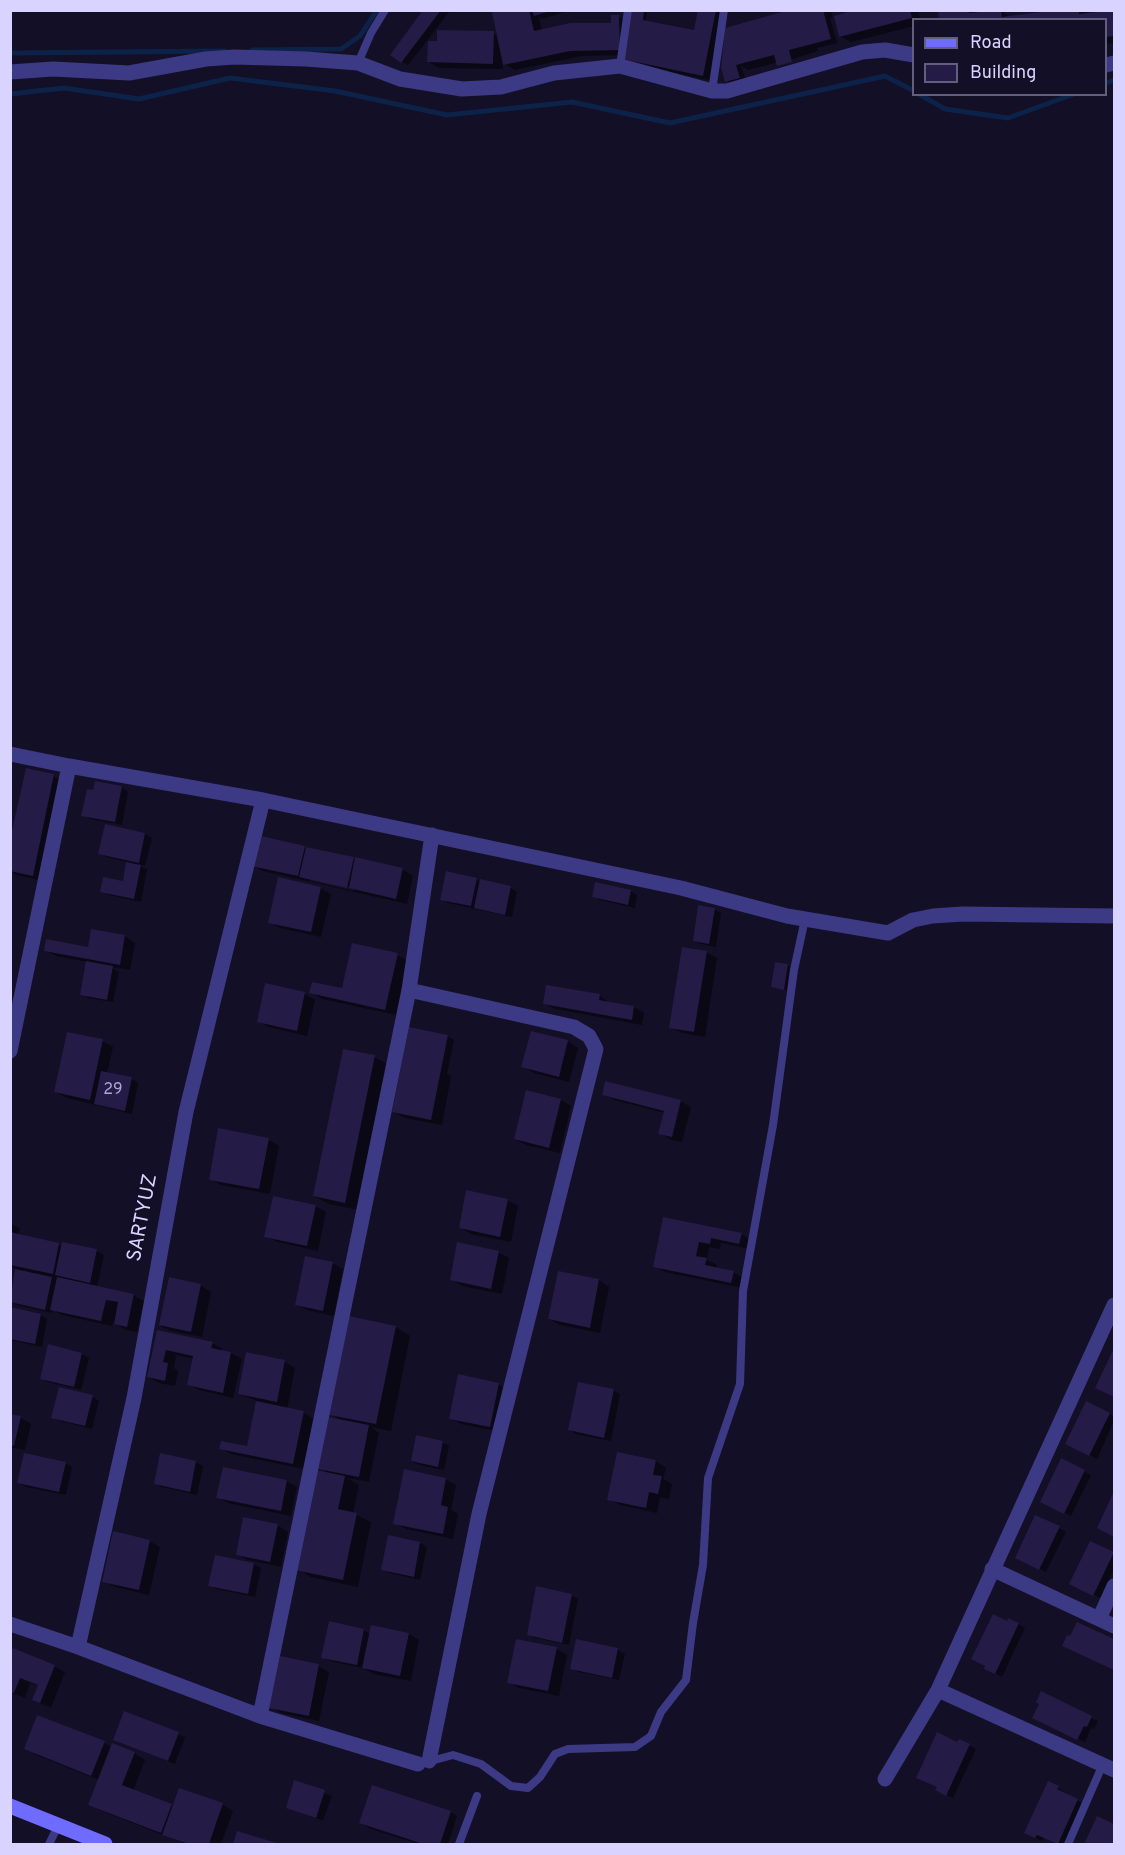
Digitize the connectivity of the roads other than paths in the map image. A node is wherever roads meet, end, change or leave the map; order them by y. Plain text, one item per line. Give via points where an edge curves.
1 (386, 10) edge
2 (628, 10) edge
3 (724, 10) edge
4 (912, 55) edge
5 (358, 63) junction
6 (620, 66) junction
7 (10, 72) edge
8 (712, 91) junction
9 (10, 754) edge
10 (69, 766) junction
11 (262, 800) junction
12 (432, 835) junction
13 (1114, 916) edge
14 (805, 919) junction
15 (409, 990) junction
16 (10, 1051) edge
17 (1114, 1305) edge
18 (992, 1569) junction
19 (1114, 1586) edge
20 (1100, 1619) junction
21 (10, 1624) edge
22 (1114, 1626) edge
23 (78, 1647) junction
24 (938, 1690) junction
25 (260, 1716) junction
26 (424, 1763) junction
27 (1109, 1767) edge
28 (885, 1779) dead end
29 (477, 1796) dead end
30 (10, 1806) edge
31 (58, 1826) junction
32 (49, 1845) edge
33 (105, 1845) edge
34 (459, 1845) edge
35 (1068, 1845) edge

1 - 5 lane
2 - 6 lane
3 - 8 lane
4 - 8 street via 885,50 862,52 736,89
5 - 6 street via 400,79 462,89 501,87 554,73
5 - 7 street via 234,57 129,73 53,69
6 - 8 street
9 - 10 street
10 - 11 street
10 - 16 street
11 - 12 street
11 - 23 street, SARTYUZ via 186,1112 134,1398
12 - 14 street
12 - 15 street
13 - 14 street via 933,916 913,920 888,933
14 - 26 lane via 743,1291 740,1384 708,1478 703,1565 686,1680 661,1712 651,1736 635,1747 568,1749 555,1754 528,1788 512,1786 481,1764 453,1755
15 - 25 street
15 - 26 street via 574,1027 589,1036 596,1049 479,1514
17 - 18 street
18 - 20 street
18 - 24 street
19 - 20 street
20 - 22 street
21 - 23 street
23 - 25 street
24 - 27 street
24 - 28 street
25 - 26 street
27 - 35 lane
29 - 34 lane
30 - 31 main road
31 - 32 lane
31 - 33 main road

